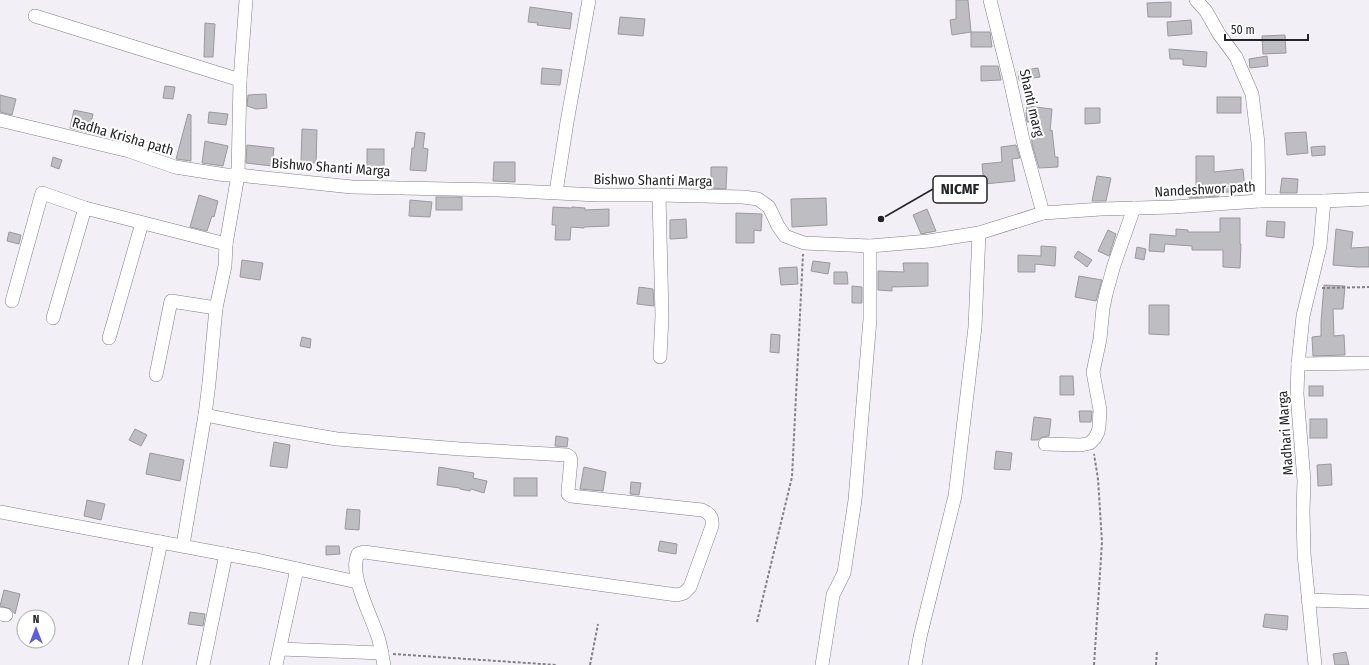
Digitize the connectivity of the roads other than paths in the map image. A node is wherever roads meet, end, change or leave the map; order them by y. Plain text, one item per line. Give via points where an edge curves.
1 (246, 0) edge
2 (590, 0) edge
3 (990, 0) edge
4 (1196, 0) edge
5 (35, 16) dead end
6 (240, 80) junction
7 (0, 120) edge
8 (238, 175) junction
9 (556, 192) junction
10 (659, 195) junction
11 (1369, 199) edge
12 (1259, 201) junction
13 (1324, 201) junction
14 (85, 208) junction
15 (1134, 208) junction
16 (1043, 213) junction
17 (142, 223) junction
18 (979, 233) junction
19 (226, 244) junction
20 (870, 246) junction
21 (12, 300) dead end
22 (216, 308) junction
23 (53, 318) dead end
24 (109, 338) dead end
25 (660, 357) dead end
26 (1369, 363) edge
27 (1298, 364) junction
28 (156, 375) dead end
29 (205, 415) junction
30 (1045, 444) dead end
31 (0, 512) edge
32 (161, 542) junction
33 (184, 545) junction
34 (226, 554) junction
35 (298, 569) junction
36 (357, 582) junction
37 (1308, 600) junction
38 (1369, 602) edge
39 (280, 649) junction
40 (383, 659) edge
41 (135, 665) edge
42 (203, 665) edge
43 (276, 665) edge
44 (822, 665) edge
45 (915, 665) edge
46 (1315, 665) edge

1 - 6 street
2 - 9 street
3 - 16 street, Shanti marg
4 - 12 street via 1236,57 1252,94 1258,143
5 - 6 street
6 - 8 street
7 - 8 street, Radha Krisha path via 129,151 175,167
8 - 9 street, Bishwo Shanti Marga via 352,187
8 - 19 street
9 - 10 street, Bishwo Shanti Marga
10 - 20 street, Bishwo Shanti Marga via 758,199 769,207 785,236 804,243
10 - 25 street via 662,316
11 - 13 street, Nandeshwor path
12 - 13 street, Nandeshwor path
12 - 15 street, Nandeshwor path
13 - 27 street, Madhari Marga via 1320,246 1303,316
14 - 17 street
14 - 21 street via 42,193
14 - 23 street
15 - 16 street, Nandeshwor path
15 - 30 street via 1114,265 1103,308 1093,372 1099,403 1099,427 1095,438 1091,443 1081,445
16 - 18 street, Bishwo Shanti Marga
17 - 19 street
17 - 24 street
18 - 20 street, Bishwo Shanti Marga via 929,241
18 - 45 street via 975,327 955,496
19 - 22 street
20 - 44 street via 870,319 856,500 844,573 833,595
22 - 28 street via 172,300
22 - 29 street
26 - 27 street
27 - 37 street, Madhari Marga via 1304,480 1304,554
29 - 33 street
29 - 36 street via 337,439 567,455 571,460 568,491 571,496 702,510 709,512 713,519 690,587 677,595 364,552 356,558
31 - 32 street
32 - 33 street
32 - 41 street
33 - 34 street
34 - 35 street
34 - 42 street
35 - 36 street
35 - 39 street
36 - 40 street via 379,638
37 - 38 street
37 - 46 street, Madhari Marga
39 - 40 street
39 - 43 street

